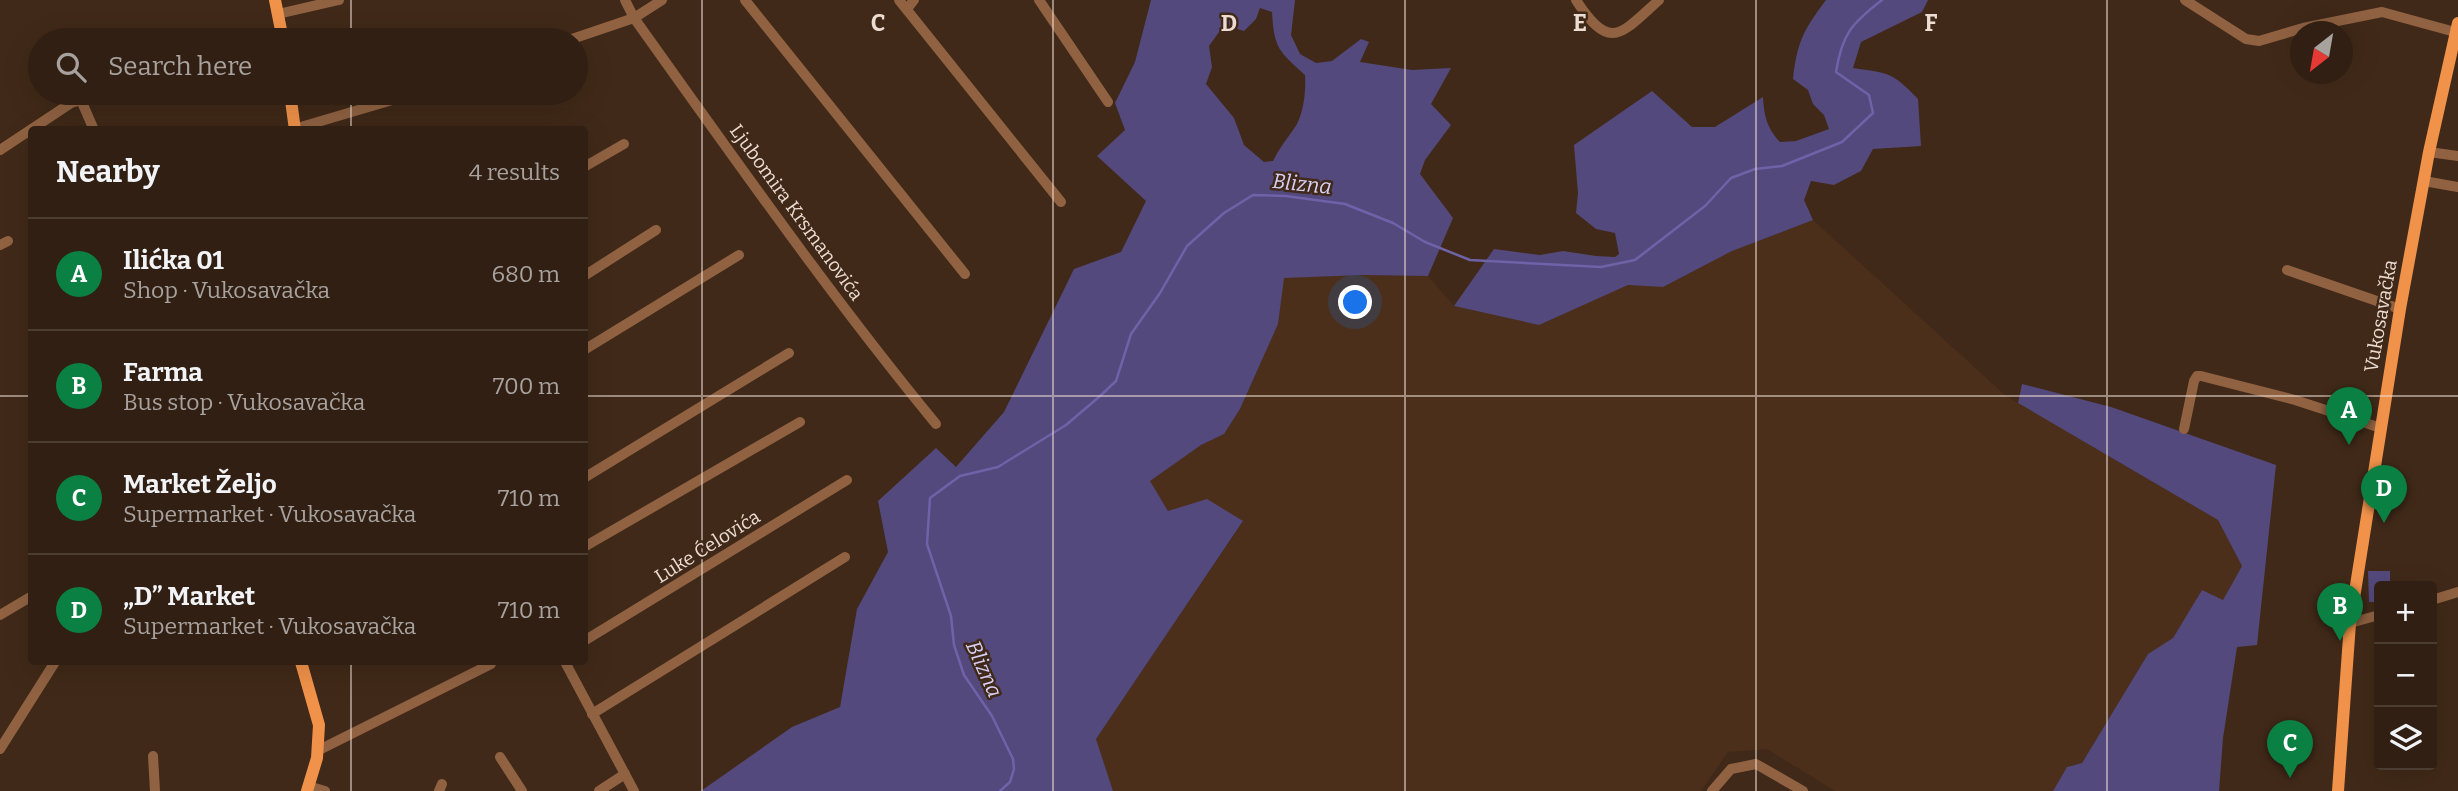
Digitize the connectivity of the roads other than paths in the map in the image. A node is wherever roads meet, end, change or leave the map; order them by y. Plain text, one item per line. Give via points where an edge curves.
1 (275, 0) edge
2 (339, 0) edge
3 (625, 0) edge
4 (662, 0) edge
5 (745, 0) edge
6 (899, 0) edge
7 (914, 0) edge
8 (1039, 0) edge
9 (1576, 0) edge
10 (1659, 0) edge
11 (2185, 0) edge
12 (907, 9) junction
13 (278, 14) junction
14 (634, 18) junction
15 (2457, 27) edge
16 (281, 28) edge
17 (588, 34) edge
18 (1108, 102) dead end
19 (68, 105) edge
20 (84, 105) edge
21 (292, 105) edge
22 (376, 105) edge
23 (36, 126) edge
24 (92, 126) edge
25 (295, 126) edge
26 (305, 126) edge
27 (28, 131) edge
28 (624, 144) dead end
29 (0, 150) edge
30 (2430, 152) junction
31 (2458, 156) edge
32 (588, 165) edge
33 (2424, 181) junction
34 (2458, 187) edge
35 (1061, 202) dead end
36 (656, 230) dead end
37 (739, 256) dead end
38 (2287, 270) dead end
39 (588, 273) edge
40 (965, 274) dead end
41 (2400, 309) junction
42 (588, 348) edge
43 (789, 353) dead end
44 (800, 422) dead end
45 (936, 425) dead end
46 (2381, 428) junction
47 (2184, 429) dead end
48 (588, 476) edge
49 (847, 480) dead end
50 (588, 545) edge
51 (845, 557) dead end
52 (2458, 593) edge
53 (28, 598) edge
54 (2437, 599) edge
55 (0, 615) edge
56 (2374, 617) edge
57 (2350, 624) junction
58 (588, 639) edge
59 (53, 665) edge
60 (302, 665) edge
61 (489, 665) edge
62 (567, 665) edge
63 (592, 714) junction
64 (0, 749) edge
65 (317, 751) junction
66 (153, 756) dead end
67 (499, 757) dead end
68 (625, 774) junction
69 (307, 789) edge
70 (155, 791) edge
71 (325, 791) edge
72 (522, 791) edge
73 (599, 791) edge
74 (634, 791) edge
75 (1712, 791) edge
76 (1803, 791) edge
77 (2338, 791) edge

1 - 13 main road
2 - 13 street
3 - 14 street, Ljubomira Krsmanovića
4 - 14 street
5 - 40 street
6 - 12 street
7 - 12 street
8 - 18 street
9 - 10 street via 1599,29 1610,34 1621,33
11 - 15 street, Vukosavačka via 2246,39 2259,41 2382,12
12 - 35 street
13 - 16 main road
14 - 17 street
14 - 45 street, Ljubomira Krsmanovića
15 - 30 main road, Vukosavačka
19 - 23 street
20 - 24 street
21 - 25 main road
22 - 26 street
27 - 29 street
28 - 32 street
30 - 31 street
30 - 33 main road, Vukosavačka
33 - 34 street
33 - 41 main road, Vukosavačka
36 - 39 street
37 - 42 street
38 - 41 street
41 - 46 main road, Vukosavačka
43 - 48 street
44 - 50 street
46 - 47 street via 2295,400 2197,376
46 - 57 main road, Vukosavačka
49 - 58 street, Luke Ćelovića
51 - 63 street
52 - 54 street
53 - 55 street
56 - 57 street
57 - 77 main road, Vukosavačka
59 - 64 street
60 - 65 main road via 318,725
61 - 65 street
62 - 63 street
63 - 68 street
65 - 69 main road
66 - 70 street
67 - 72 street
68 - 73 street
68 - 74 street
69 - 71 street
75 - 76 street via 1731,769 1756,764

